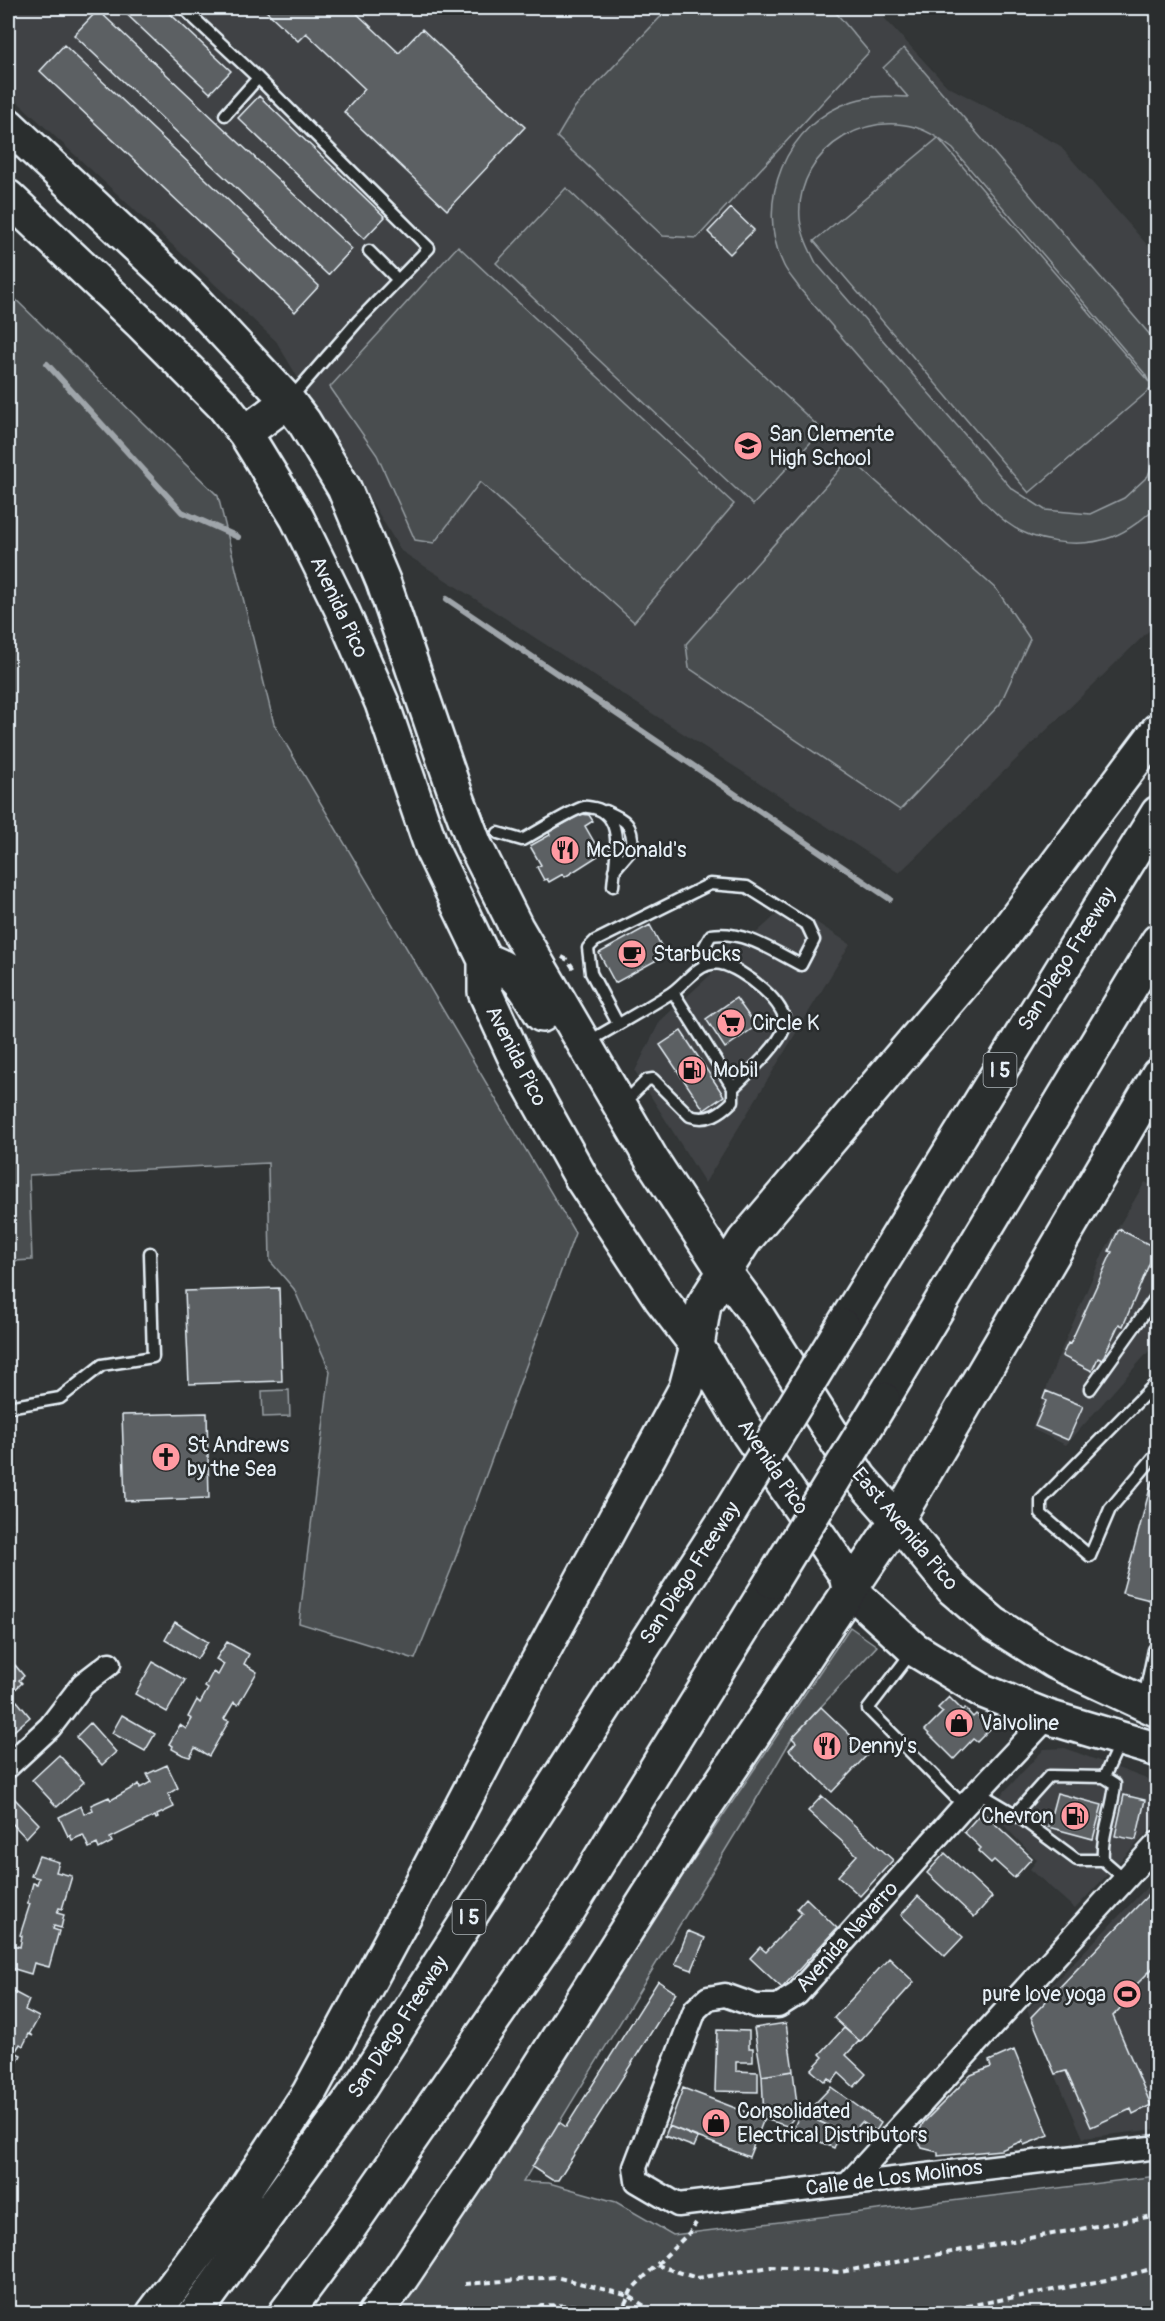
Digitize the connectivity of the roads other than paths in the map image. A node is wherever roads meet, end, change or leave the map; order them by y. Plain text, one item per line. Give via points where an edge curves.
1 (183, 8) edge
2 (258, 78) junction
3 (225, 115) dead end
4 (8, 126) edge
5 (8, 197) edge
6 (369, 251) dead end
7 (398, 280) junction
8 (288, 401) junction
9 (245, 433) junction
10 (1158, 730) edge
11 (603, 810) junction
12 (1158, 813) edge
13 (498, 833) dead end
14 (433, 852) junction
15 (614, 870) junction
16 (613, 886) dead end
17 (516, 927) junction
18 (1158, 941) edge
19 (485, 960) junction
20 (705, 966) junction
21 (673, 992) junction
22 (618, 1024) junction
23 (585, 1044) junction
24 (1158, 1075) edge
25 (733, 1088) junction
26 (621, 1107) junction
27 (150, 1253) dead end
28 (724, 1271) junction
29 (1158, 1294) edge
30 (698, 1346) junction
31 (1158, 1381) edge
32 (1090, 1389) dead end
33 (8, 1407) edge
34 (1158, 1452) edge
35 (897, 1520) junction
36 (849, 1589) junction
37 (914, 1649) junction
38 (1158, 1650) edge
39 (109, 1664) dead end
40 (1150, 1707) edge
41 (1048, 1718) junction
42 (1122, 1739) junction
43 (1158, 1750) edge
44 (8, 1766) edge
45 (1104, 1777) junction
46 (971, 1799) junction
47 (1015, 1814) junction
48 (1158, 1844) edge
49 (1103, 1860) junction
50 (1125, 1879) junction
51 (1158, 2147) edge
52 (637, 2181) joint
53 (849, 2183) junction
54 (153, 2313) edge
55 (195, 2313) edge
56 (285, 2313) edge
57 (375, 2313) edge

1 - 2 lane
2 - 3 lane
2 - 7 lane via 429,248
4 - 8 main road via 189,295
5 - 9 main road, Avenida Pico via 142,324 223,405
6 - 7 lane
7 - 8 lane
8 - 9 main road
8 - 17 main road via 344,488 384,581 471,834
9 - 14 main road, Avenida Pico via 297,518 341,608 382,703
10 - 28 main road via 999,941 744,1241
11 - 13 lane via 585,806 522,840
11 - 15 lane via 614,827
11 - 15 lane via 626,821 632,831 633,848
12 - 55 main road, San Diego Freeway / I 5, bridge via 730,1512 361,2086
14 - 17 main road via 448,856 469,874 493,923
14 - 19 main road, Avenida Pico
15 - 16 lane
17 - 23 main road
18 - 56 main road, bridge via 883,1399 565,1916 349,2228
19 - 23 main road via 518,977 556,1036
19 - 30 main road, Avenida Pico via 484,992 518,1064 582,1179 661,1299
20 - 21 lane
20 - 22 lane via 703,949 711,935 742,936 801,965 813,940 807,925 747,887 710,884 588,948 591,973
20 - 25 lane via 720,963 746,974 765,990 784,1018 785,1028 767,1053
21 - 22 lane
21 - 25 lane
22 - 23 lane
23 - 26 main road
24 - 35 main road
25 - 26 lane via 733,1101 706,1118 690,1116 653,1079 647,1080
26 - 28 main road
27 - 33 lane via 153,1357 102,1365 60,1398
28 - 30 main road via 705,1304
28 - 35 main road, East Avenida Pico via 758,1317 860,1478
29 - 32 lane
30 - 36 main road, Avenida Pico via 749,1434 846,1575
30 - 54 main road via 686,1389 309,2093 238,2200
31 - 34 lane via 1041,1500 1041,1514 1090,1556 1110,1509
35 - 36 main road
35 - 40 main road, East Avenida Pico via 953,1589 994,1624 1055,1662
36 - 37 main road, Avenida Pico
36 - 57 main road via 483,2155
37 - 41 main road, Avenida Pico via 983,1691
37 - 46 lane via 868,1709
38 - 40 lane via 1154,1650
39 - 44 street via 83,1684 51,1727
41 - 42 main road, Avenida Pico
41 - 46 street, Avenida Navarro
42 - 43 main road, Avenida Pico
42 - 45 lane
45 - 47 lane via 1049,1776
45 - 49 lane via 1115,1784 1102,1845
46 - 47 lane
46 - 52 street, Avenida Navarro via 797,1994 778,2006 756,2006 725,1995 708,1998 695,2010 635,2167
47 - 49 lane via 1077,1860
48 - 50 street
49 - 50 lane
50 - 53 street
51 - 53 street, Calle de Los Molinos
52 - 53 street, Calle de Los Molinos via 678,2205

